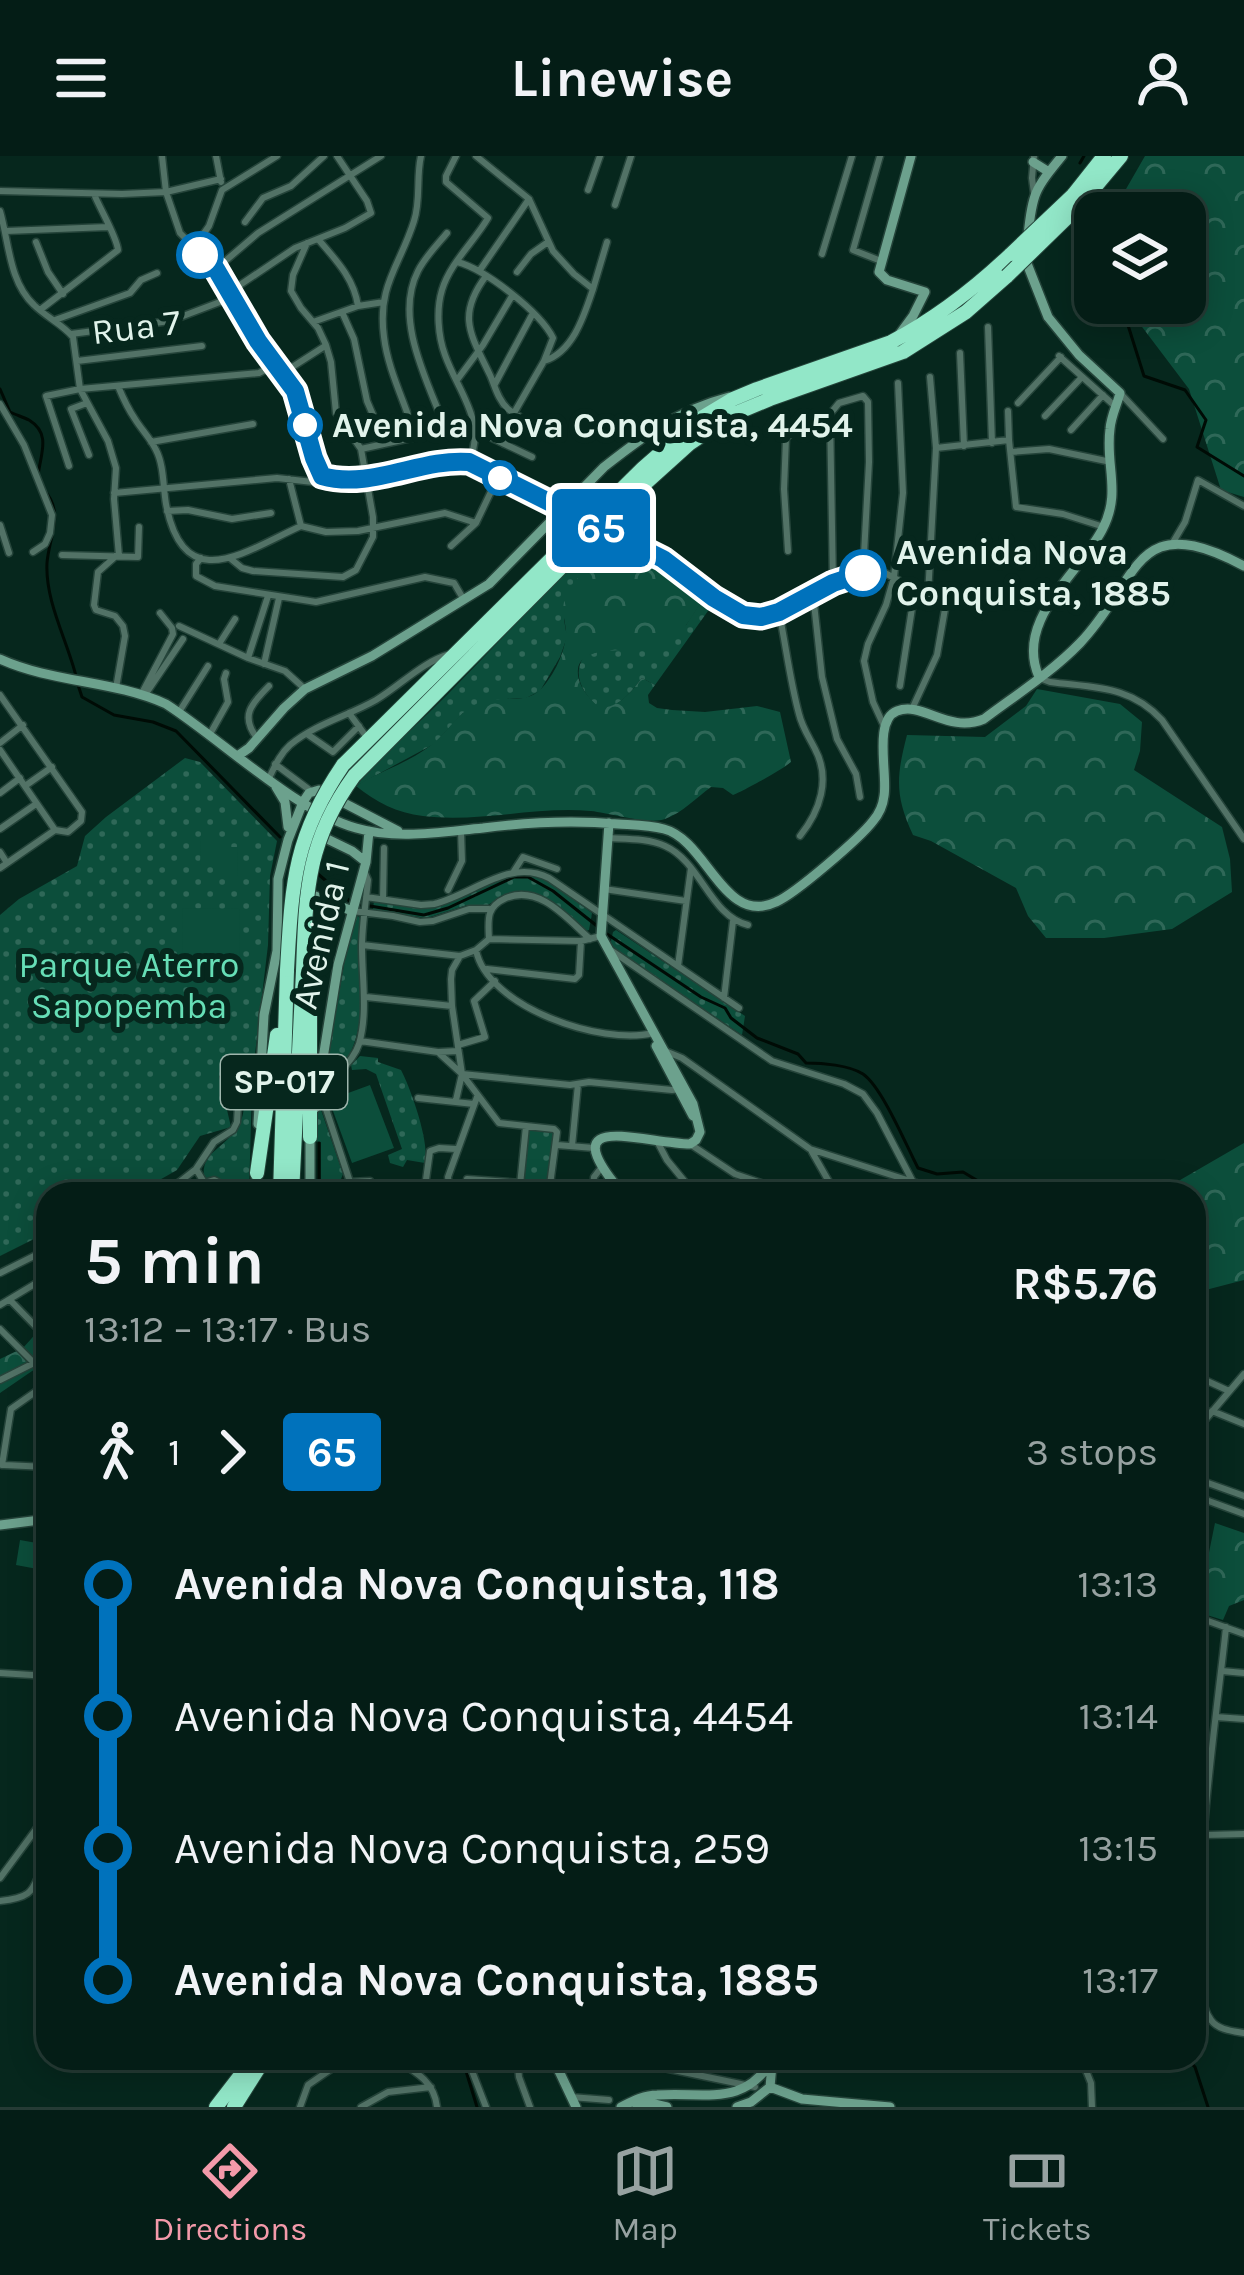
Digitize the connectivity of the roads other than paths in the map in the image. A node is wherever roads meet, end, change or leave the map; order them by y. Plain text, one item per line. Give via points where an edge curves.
1 (162, 156) edge
2 (277, 156) edge
3 (324, 156) edge
4 (337, 156) edge
5 (381, 156) edge
6 (421, 156) edge
7 (456, 156) edge
8 (476, 156) edge
9 (494, 156) edge
10 (600, 156) edge
11 (631, 156) edge
12 (851, 156) edge
13 (880, 156) edge
14 (910, 156) edge
15 (1062, 156) edge
16 (1104, 156) edge
17 (1121, 156) edge
18 (220, 157) edge
19 (1034, 159) edge
20 (486, 165) junction
21 (1049, 172) junction
22 (350, 174) junction
23 (221, 179) junction
24 (222, 190) junction
25 (587, 190) dead end
26 (0, 191) edge
27 (1081, 192) edge
28 (1084, 192) edge
29 (166, 193) junction
30 (1034, 193) junction
31 (94, 194) junction
32 (529, 199) junction
33 (1074, 202) edge
34 (1074, 202) edge
35 (615, 205) dead end
36 (0, 211) edge
37 (245, 222) dead end
38 (108, 227) junction
39 (6, 231) junction
40 (447, 232) dead end
41 (318, 239) junction
42 (36, 242) dead end
43 (548, 242) junction
44 (608, 242) dead end
45 (307, 243) junction
46 (193, 249) junction
47 (822, 254) dead end
48 (457, 262) junction
49 (880, 265) junction
50 (216, 269) junction
51 (517, 272) dead end
52 (157, 273) dead end
53 (483, 274) junction
54 (593, 289) junction
55 (62, 294) junction
56 (232, 294) junction
57 (512, 296) junction
58 (384, 302) junction
59 (358, 306) junction
60 (40, 310) junction
61 (916, 310) junction
62 (342, 312) junction
63 (532, 313) junction
64 (935, 317) junction
65 (55, 320) junction
66 (313, 322) junction
67 (988, 327) dead end
68 (71, 334) junction
69 (891, 342) junction
70 (326, 345) junction
71 (202, 346) dead end
72 (477, 352) junction
73 (960, 353) dead end
74 (77, 361) junction
75 (544, 361) junction
76 (275, 365) junction
77 (283, 374) junction
78 (931, 377) dead end
79 (1082, 377) junction
80 (457, 380) junction
81 (898, 383) dead end
82 (118, 386) junction
83 (494, 386) junction
84 (80, 389) junction
85 (758, 389) junction
86 (1120, 393) junction
87 (1102, 395) junction
88 (87, 403) junction
89 (1018, 403) dead end
90 (0, 404) edge
91 (1116, 407) junction
92 (1008, 411) dead end
93 (514, 413) junction
94 (1045, 416) dead end
95 (253, 424) dead end
96 (475, 427) junction
97 (542, 427) dead end
98 (446, 430) junction
99 (1071, 430) dead end
100 (830, 431) junction
101 (415, 436) junction
102 (1163, 439) dead end
103 (1009, 440) junction
104 (151, 442) junction
105 (385, 443) junction
106 (504, 443) junction
107 (992, 443) junction
108 (964, 446) junction
109 (936, 448) junction
110 (361, 449) junction
111 (1011, 452) junction
112 (89, 454) dead end
113 (532, 457) dead end
114 (469, 462) junction
115 (1111, 462) junction
116 (69, 466) dead end
117 (322, 476) junction
118 (367, 477) junction
119 (498, 477) junction
120 (289, 478) junction
121 (163, 488) junction
122 (114, 494) junction
123 (544, 500) junction
124 (1244, 506) edge
125 (560, 510) junction
126 (167, 511) junction
127 (271, 513) dead end
128 (476, 523) junction
129 (0, 525) edge
130 (301, 526) junction
131 (140, 527) dead end
132 (1104, 527) junction
133 (374, 528) junction
134 (1172, 544) junction
135 (451, 545) dead end
136 (788, 551) dead end
137 (33, 552) dead end
138 (9, 553) dead end
139 (62, 555) dead end
140 (117, 556) junction
141 (201, 557) junction
142 (231, 559) junction
143 (1244, 566) edge
144 (863, 573) junction
145 (894, 577) junction
146 (833, 583) junction
147 (915, 590) junction
148 (813, 594) junction
149 (268, 596) junction
150 (928, 596) junction
151 (279, 598) junction
152 (464, 600) junction
153 (779, 612) junction
154 (160, 613) dead end
155 (235, 619) dead end
156 (178, 626) dead end
157 (183, 640) dead end
158 (219, 644) junction
159 (458, 651) junction
160 (248, 658) junction
161 (0, 659) edge
162 (264, 664) junction
163 (208, 666) dead end
164 (226, 673) dead end
165 (1040, 676) junction
166 (269, 686) dead end
167 (900, 686) dead end
168 (116, 688) junction
169 (305, 689) junction
170 (144, 694) junction
171 (0, 695) edge
172 (912, 709) junction
173 (179, 712) junction
174 (349, 712) junction
175 (23, 725) junction
176 (359, 726) junction
177 (884, 726) junction
178 (210, 734) junction
179 (306, 734) junction
180 (369, 740) junction
181 (253, 744) junction
182 (1, 751) edge
183 (243, 759) junction
184 (275, 764) junction
185 (52, 767) junction
186 (348, 770) junction
187 (269, 778) junction
188 (23, 782) junction
189 (312, 791) junction
190 (0, 793) edge
191 (860, 797) dead end
192 (303, 802) junction
193 (38, 803) junction
194 (609, 823) junction
195 (0, 830) edge
196 (55, 830) junction
197 (461, 830) junction
198 (369, 831) junction
199 (403, 834) junction
200 (800, 836) dead end
201 (289, 837) junction
202 (608, 838) junction
203 (1244, 839) edge
204 (384, 848) dead end
205 (0, 852) edge
206 (4, 866) edge
207 (365, 866) junction
208 (691, 868) junction
209 (557, 869) dead end
210 (514, 871) junction
211 (278, 879) junction
212 (604, 889) junction
213 (448, 890) dead end
214 (383, 899) junction
215 (686, 901) junction
216 (360, 905) junction
217 (491, 908) junction
218 (733, 921) junction
219 (748, 925) dead end
220 (597, 934) junction
221 (488, 939) junction
222 (362, 945) junction
223 (476, 950) junction
224 (460, 956) junction
225 (484, 968) junction
226 (677, 968) junction
227 (644, 972) junction
228 (295, 975) junction
229 (496, 981) junction
230 (627, 983) junction
231 (364, 997) junction
232 (724, 998) junction
233 (452, 1006) junction
234 (739, 1008) dead end
235 (653, 1034) junction
236 (360, 1041) junction
237 (458, 1048) junction
238 (438, 1052) junction
239 (662, 1053) junction
240 (689, 1064) junction
241 (672, 1065) junction
242 (240, 1071) dead end
243 (462, 1074) junction
244 (578, 1084) junction
245 (681, 1089) junction
246 (418, 1098) dead end
247 (476, 1100) junction
248 (456, 1101) junction
249 (526, 1126) junction
250 (310, 1138) junction
251 (657, 1141) junction
252 (556, 1144) junction
253 (690, 1144) junction
254 (572, 1146) junction
255 (594, 1148) junction
256 (456, 1149) junction
257 (810, 1149) junction
258 (601, 1168) junction
259 (196, 1169) junction
260 (257, 1173) junction
261 (467, 1179) dead end
262 (179, 1182) edge
263 (203, 1182) edge
264 (256, 1182) edge
265 (281, 1182) edge
266 (292, 1182) edge
267 (310, 1182) edge
268 (350, 1182) joint
269 (370, 1182) edge
270 (426, 1182) edge
271 (449, 1182) edge
272 (494, 1182) edge
273 (520, 1182) edge
274 (552, 1182) edge
275 (594, 1182) edge
276 (613, 1182) edge
277 (685, 1182) edge
278 (758, 1182) edge
279 (829, 1182) edge
280 (913, 1182) joint
281 (36, 1255) edge
282 (0, 1273) edge
283 (36, 1284) edge
284 (10, 1300) junction
285 (0, 1305) edge
286 (36, 1327) edge
287 (0, 1329) edge
288 (34, 1363) joint
289 (1244, 1374) edge
290 (0, 1380) edge
291 (1206, 1381) edge
292 (36, 1391) edge
293 (1231, 1391) junction
294 (1212, 1411) junction
295 (1206, 1418) edge
296 (1244, 1424) edge
297 (1, 1465) edge
298 (36, 1466) edge
299 (1206, 1482) edge
300 (1244, 1496) edge
301 (1206, 1500) edge
302 (1244, 1514) edge
303 (36, 1521) edge
304 (0, 1525) edge
305 (1206, 1620) edge
306 (1226, 1627) junction
307 (1244, 1634) edge
308 (1222, 1671) junction
309 (0, 1673) edge
310 (1244, 1673) edge
311 (36, 1675) edge
312 (1216, 1717) junction
313 (1244, 1719) edge
314 (1206, 1815) edge
315 (36, 1829) edge
316 (1244, 1834) edge
317 (1206, 1835) edge
318 (0, 1878) edge
319 (36, 1882) edge
320 (0, 1901) edge
321 (1206, 2009) edge
322 (1244, 2033) edge
323 (244, 2070) edge
324 (257, 2070) edge
325 (330, 2070) edge
326 (413, 2070) edge
327 (472, 2070) edge
328 (518, 2070) edge
329 (561, 2070) edge
330 (674, 2070) edge
331 (767, 2070) edge
332 (772, 2070) edge
333 (1085, 2070) edge
334 (431, 2086) junction
335 (755, 2086) junction
336 (770, 2086) junction
337 (609, 2100) dead end
338 (574, 2102) edge
339 (700, 2103) edge
340 (839, 2105) edge
341 (217, 2107) edge
342 (234, 2107) edge
343 (300, 2107) edge
344 (361, 2107) edge
345 (437, 2107) edge
346 (486, 2107) edge
347 (530, 2107) edge
348 (621, 2107) edge
349 (638, 2107) edge
350 (667, 2107) edge
351 (737, 2107) edge
352 (890, 2107) edge
353 (1092, 2107) edge

1 - 29 street
2 - 24 street
3 - 37 street via 263,198
4 - 22 street
5 - 22 street
6 - 58 street via 415,218
7 - 48 street via 446,180 488,218
8 - 20 street
9 - 20 street
10 - 25 street
11 - 35 street
12 - 47 street
13 - 49 street via 854,252
14 - 49 main road
15 - 21 main road
16 - 27 highway, SP-017
17 - 28 highway, SP-017
18 - 23 street
19 - 21 main road
19 - 30 street
20 - 32 street
21 - 30 main road
22 - 41 street via 372,210
22 - 50 street
23 - 24 street
23 - 29 street
24 - 46 street
26 - 31 street
29 - 31 street
29 - 46 street
30 - 86 main road via 1026,261 1048,317
31 - 38 street
32 - 43 street
32 - 53 street
33 - 64 highway, SP-017, bridge
34 - 186 highway, SP-017, bridge via 966,312 903,352 734,414 689,444
36 - 39 street
38 - 39 street
38 - 55 street via 116,252
39 - 60 street via 15,276
40 - 98 street via 419,267 410,308
41 - 45 street
41 - 59 street via 348,277
42 - 55 street
43 - 51 street
43 - 54 street
44 - 54 street
45 - 56 street
45 - 66 street via 291,285
46 - 50 street
48 - 53 street
48 - 80 street via 439,314
49 - 61 main road via 882,278 925,292
50 - 56 street
52 - 65 street via 130,293
53 - 57 street
53 - 72 street via 469,307
54 - 75 street via 571,339
55 - 60 street
56 - 68 street via 170,321
56 - 76 street
57 - 63 street
57 - 72 street
58 - 59 street
58 - 101 street via 386,350
59 - 62 street
60 - 65 street
61 - 64 main road
61 - 69 main road
62 - 66 street
62 - 105 street
63 - 75 street via 551,332
63 - 83 street
64 - 69 highway, SP-017
65 - 68 street
66 - 70 street
67 - 107 street
68 - 74 street
69 - 85 highway, SP-017
70 - 77 street
70 - 110 street via 335,413
71 - 74 street, Rua 7
72 - 80 street
72 - 83 street
73 - 108 street
74 - 84 street
75 - 93 street
76 - 77 street
76 - 82 street
77 - 117 street
78 - 109 street
79 - 87 street
79 - 89 street via 1060,357
79 - 94 street
80 - 96 street
81 - 145 street via 903,493
82 - 84 street
82 - 104 street
83 - 93 street
84 - 88 street
84 - 116 street via 46,396
85 - 125 main road via 646,433
85 - 159 highway, SP-017 via 679,435
86 - 91 main road
86 - 102 street
87 - 91 street
87 - 99 street
88 - 112 street via 71,409
88 - 122 street via 108,441
90 - 137 street via 52,515 45,544
91 - 115 main road
92 - 103 street
93 - 97 street
93 - 106 street
95 - 104 street
96 - 98 street
96 - 106 street
96 - 114 street
98 - 101 street
100 - 136 street via 786,438
100 - 144 street via 835,405 867,399
100 - 146 street
101 - 105 street
103 - 107 street
103 - 111 street
104 - 121 street
105 - 110 street
106 - 113 street
107 - 108 street
108 - 109 street
109 - 150 street
110 - 118 street
111 - 115 street via 1049,448
111 - 132 street via 1016,507
114 - 118 street
114 - 119 street
115 - 132 main road via 1114,494
117 - 118 street
117 - 120 street
118 - 133 street
119 - 123 street
119 - 128 street
120 - 121 street
120 - 130 street
121 - 122 street
121 - 126 street
122 - 140 street
123 - 125 main road
123 - 125 main road
124 - 134 street via 1198,479
125 - 152 main road via 501,574
125 - 153 street, bridge via 663,559 743,615
126 - 127 street via 232,520
126 - 141 street via 179,543
128 - 133 street via 445,513
128 - 135 street
129 - 138 street
130 - 133 street
130 - 142 street
131 - 140 street via 139,556
132 - 165 main road via 1038,625 1033,651
133 - 142 street via 362,561 343,577 253,571
134 - 143 main road via 1206,548
134 - 165 main road via 1141,558 1082,640
139 - 140 street
140 - 168 street via 98,572 94,605 123,626
141 - 142 street
141 - 149 street via 200,580
144 - 145 street
144 - 146 street
145 - 147 street
145 - 177 street via 864,661
146 - 148 street
147 - 150 street
147 - 167 street
148 - 153 street
148 - 191 street via 822,677
149 - 151 street
149 - 160 street
150 - 172 street via 945,609 937,655
151 - 152 street via 316,602 429,577 454,583
151 - 162 street
152 - 169 main road
153 - 200 street via 798,709 822,773 817,811
154 - 170 street via 173,634
155 - 158 street
156 - 158 street
157 - 170 street
158 - 160 street
159 - 174 street
159 - 180 highway, SP-017
160 - 162 street
161 - 168 main road
162 - 169 street
163 - 173 street
164 - 178 street via 228,702
165 - 172 main road via 975,723
165 - 203 street via 1119,691 1150,707
166 - 181 street via 247,719
168 - 170 main road
169 - 181 main road
170 - 173 main road
171 - 175 street
172 - 177 main road via 891,714
173 - 178 main road
174 - 176 street
174 - 179 street
175 - 182 street
175 - 185 street
176 - 179 street via 333,752
176 - 180 street
177 - 194 main road via 879,812 770,905 734,898 677,834
178 - 183 main road
179 - 184 street
180 - 186 highway, SP-017
181 - 183 main road
182 - 188 street
183 - 187 main road
184 - 187 street
184 - 189 street
185 - 188 street
185 - 196 street via 82,812 68,832
186 - 228 highway, SP-017, bridge via 312,860
187 - 192 main road
187 - 201 main road via 285,802
188 - 190 street
188 - 193 street
189 - 192 main road, Avenida 1
189 - 199 main road
192 - 198 main road
192 - 201 main road, Avenida 1
193 - 195 street
193 - 196 street
194 - 197 main road
194 - 202 main road
196 - 206 street
197 - 199 main road
197 - 213 street via 462,861
198 - 199 main road
198 - 207 main road, Avenida 1
201 - 207 main road via 308,830
201 - 211 main road, Avenida 1
202 - 208 street via 665,846
202 - 212 main road
204 - 214 street
205 - 206 street
207 - 216 main road, Avenida 1
208 - 215 street
208 - 218 street
209 - 210 street via 523,856
210 - 214 street via 434,904
210 - 220 street via 549,878
211 - 216 main road
211 - 260 main road, Avenida 1
212 - 215 street
212 - 220 main road
214 - 216 street
215 - 226 street
216 - 217 street via 419,922
216 - 222 street
216 - 250 main road, Avenida 1 via 335,984
217 - 220 street via 508,897 537,897
217 - 221 street
218 - 219 street
218 - 232 street
220 - 221 street
220 - 225 street via 575,979
220 - 226 street
220 - 227 street
220 - 230 main road
221 - 223 street
222 - 224 street
222 - 231 street
223 - 224 street
223 - 225 street
224 - 233 street
225 - 229 street
226 - 232 street
227 - 230 street
227 - 280 street via 772,1060 863,1094
228 - 250 highway via 308,984
228 - 260 highway via 283,996
228 - 265 highway, SP-017
228 - 266 highway, SP-017
229 - 235 street via 516,1001 572,1028
229 - 237 street via 474,1001 485,1037
230 - 235 main road
231 - 233 street
231 - 236 street
232 - 234 street
233 - 237 street
235 - 239 main road
236 - 238 street
236 - 268 street via 323,1100
237 - 238 street
237 - 243 street
238 - 243 street
239 - 240 street
239 - 241 main road
239 - 245 main road
240 - 241 street
240 - 257 street
241 - 245 main road
242 - 259 street via 237,1122
243 - 244 street
243 - 247 street
243 - 248 street
244 - 245 street
244 - 254 street
245 - 253 main road via 699,1126
246 - 248 street
247 - 248 street
247 - 249 street via 497,1121
247 - 256 street
249 - 252 street via 554,1129
249 - 273 street
250 - 267 main road, Avenida 1
251 - 253 main road
251 - 255 main road via 615,1136
251 - 277 street
252 - 254 street
252 - 274 street
253 - 278 street
254 - 255 street
255 - 258 main road
256 - 270 street via 430,1151
256 - 271 street
257 - 279 street
257 - 280 street
258 - 275 street
258 - 276 main road
259 - 262 street
259 - 263 street
260 - 264 main road, Avenida 1
261 - 272 street
268 - 269 street
281 - 282 street
283 - 284 street
284 - 285 street
284 - 286 street
287 - 288 street
288 - 290 street
289 - 293 street
291 - 293 street
292 - 297 street via 11,1409
293 - 294 street
294 - 295 street
294 - 296 street
297 - 298 street
299 - 300 street
301 - 302 street
303 - 304 main road
305 - 306 street
306 - 307 street
306 - 308 street
308 - 310 street
308 - 312 street
309 - 311 street
312 - 313 street
312 - 314 street
315 - 318 street
316 - 317 street
319 - 320 street via 21,1897
321 - 322 street via 1215,2025
323 - 341 highway
324 - 342 highway
325 - 343 street via 308,2085
326 - 334 street
327 - 346 street
328 - 347 street
329 - 338 main road
330 - 335 street
331 - 335 main road
332 - 336 main road
333 - 353 street
334 - 344 street via 388,2092
334 - 345 street
335 - 339 main road
336 - 340 main road
336 - 351 main road
337 - 338 street
339 - 348 main road via 650,2095
340 - 352 main road
349 - 350 main road

